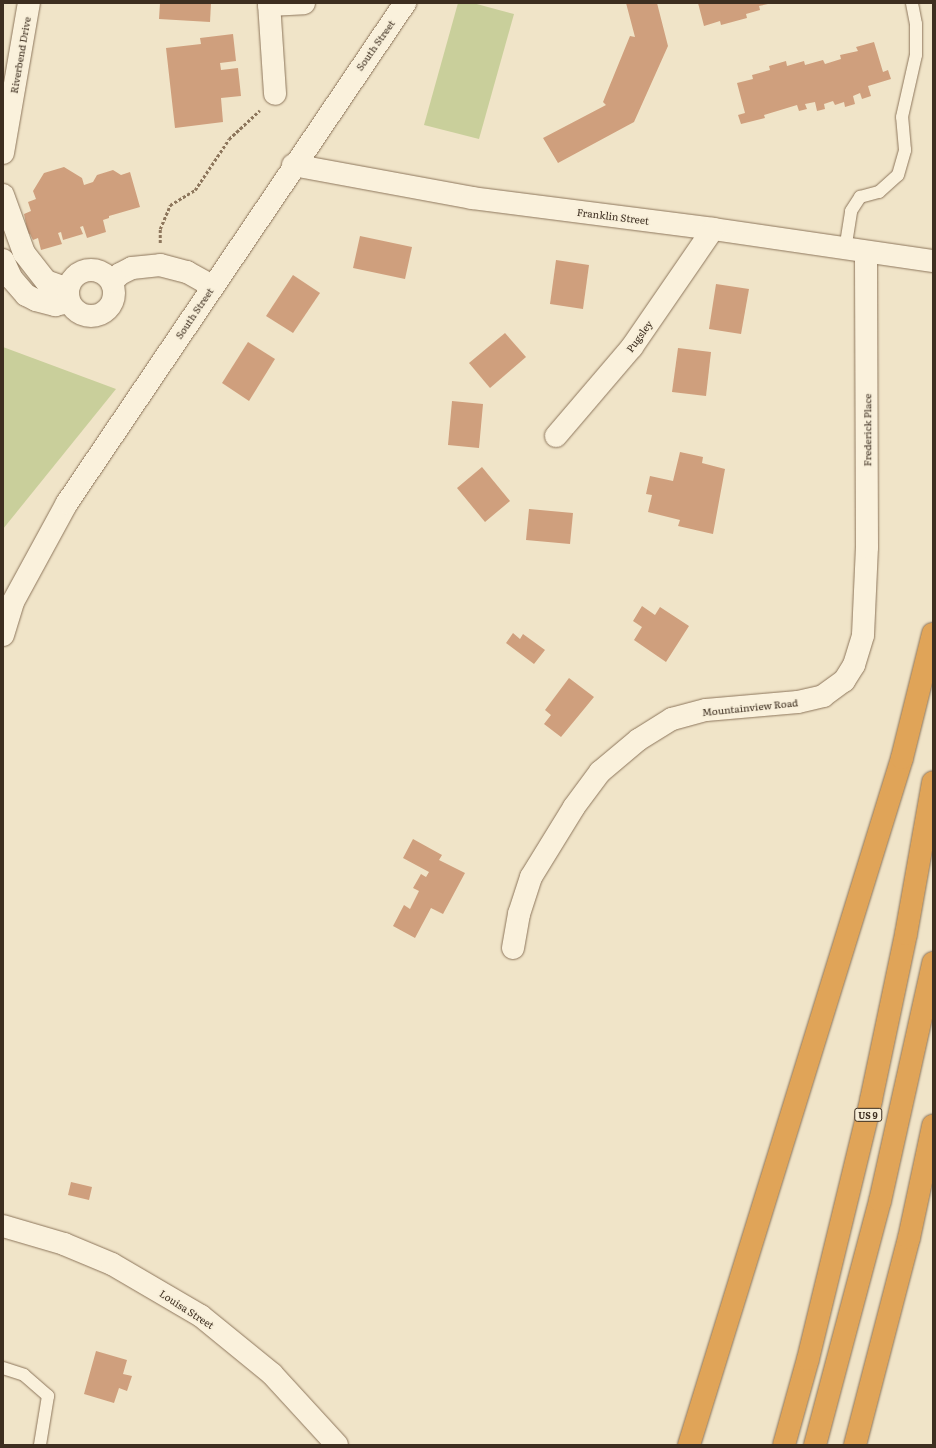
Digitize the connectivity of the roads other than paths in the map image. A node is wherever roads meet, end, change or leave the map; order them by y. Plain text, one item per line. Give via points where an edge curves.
1 (29, 3) edge
2 (304, 3) edge
3 (405, 3) edge
4 (912, 3) edge
5 (269, 4) edge
6 (275, 94) road end
7 (3, 153) edge
8 (293, 165) junction
9 (3, 195) edge
10 (713, 229) junction
11 (845, 250) junction
12 (866, 253) junction
13 (3, 260) edge
14 (933, 261) edge
15 (112, 282) junction
16 (212, 286) junction
17 (68, 295) junction
18 (556, 436) dead end
19 (864, 608) joint
20 (3, 634) edge
21 (933, 634) edge
22 (933, 782) edge
23 (513, 948) dead end
24 (933, 963) edge
25 (933, 1126) edge
26 (3, 1226) edge
27 (3, 1368) edge
28 (40, 1445) edge
29 (336, 1445) edge
30 (689, 1445) edge
31 (784, 1445) edge
32 (816, 1445) edge
33 (855, 1445) edge

1 - 7 street, Riverbend Drive
2 - 5 street
3 - 8 street, South Street
4 - 11 lane via 916,24 916,56 902,117 905,150 898,175 879,192 860,197 851,211
5 - 6 street
8 - 10 street, Franklin Street via 472,198
8 - 16 street, South Street
9 - 17 street via 24,253 46,281
10 - 11 street, Franklin Street
10 - 18 street, Pugsley via 632,347
11 - 12 street, Franklin Street
12 - 14 street, Franklin Street
12 - 19 street, Frederick Place via 867,547
13 - 17 street via 12,279 26,295 55,305
15 - 16 street via 132,268 160,265 181,269
15 - 17 street via 101,272 87,270 71,280
15 - 17 street via 114,299 104,313 86,316 76,311
16 - 20 street, South Street via 67,503 13,602
19 - 23 street, Mountainview Road via 863,635 854,666 844,681 822,696 798,702 706,710 672,719 638,740 600,772 574,807 531,877 519,914
21 - 30 highway via 902,758
22 - 31 highway, US 9 via 906,934 872,1100
24 - 32 highway via 878,1209
25 - 33 highway via 909,1238
26 - 29 street, Louisa Street via 64,1244 112,1264 201,1316 272,1374
27 - 28 lane via 24,1375 48,1396

